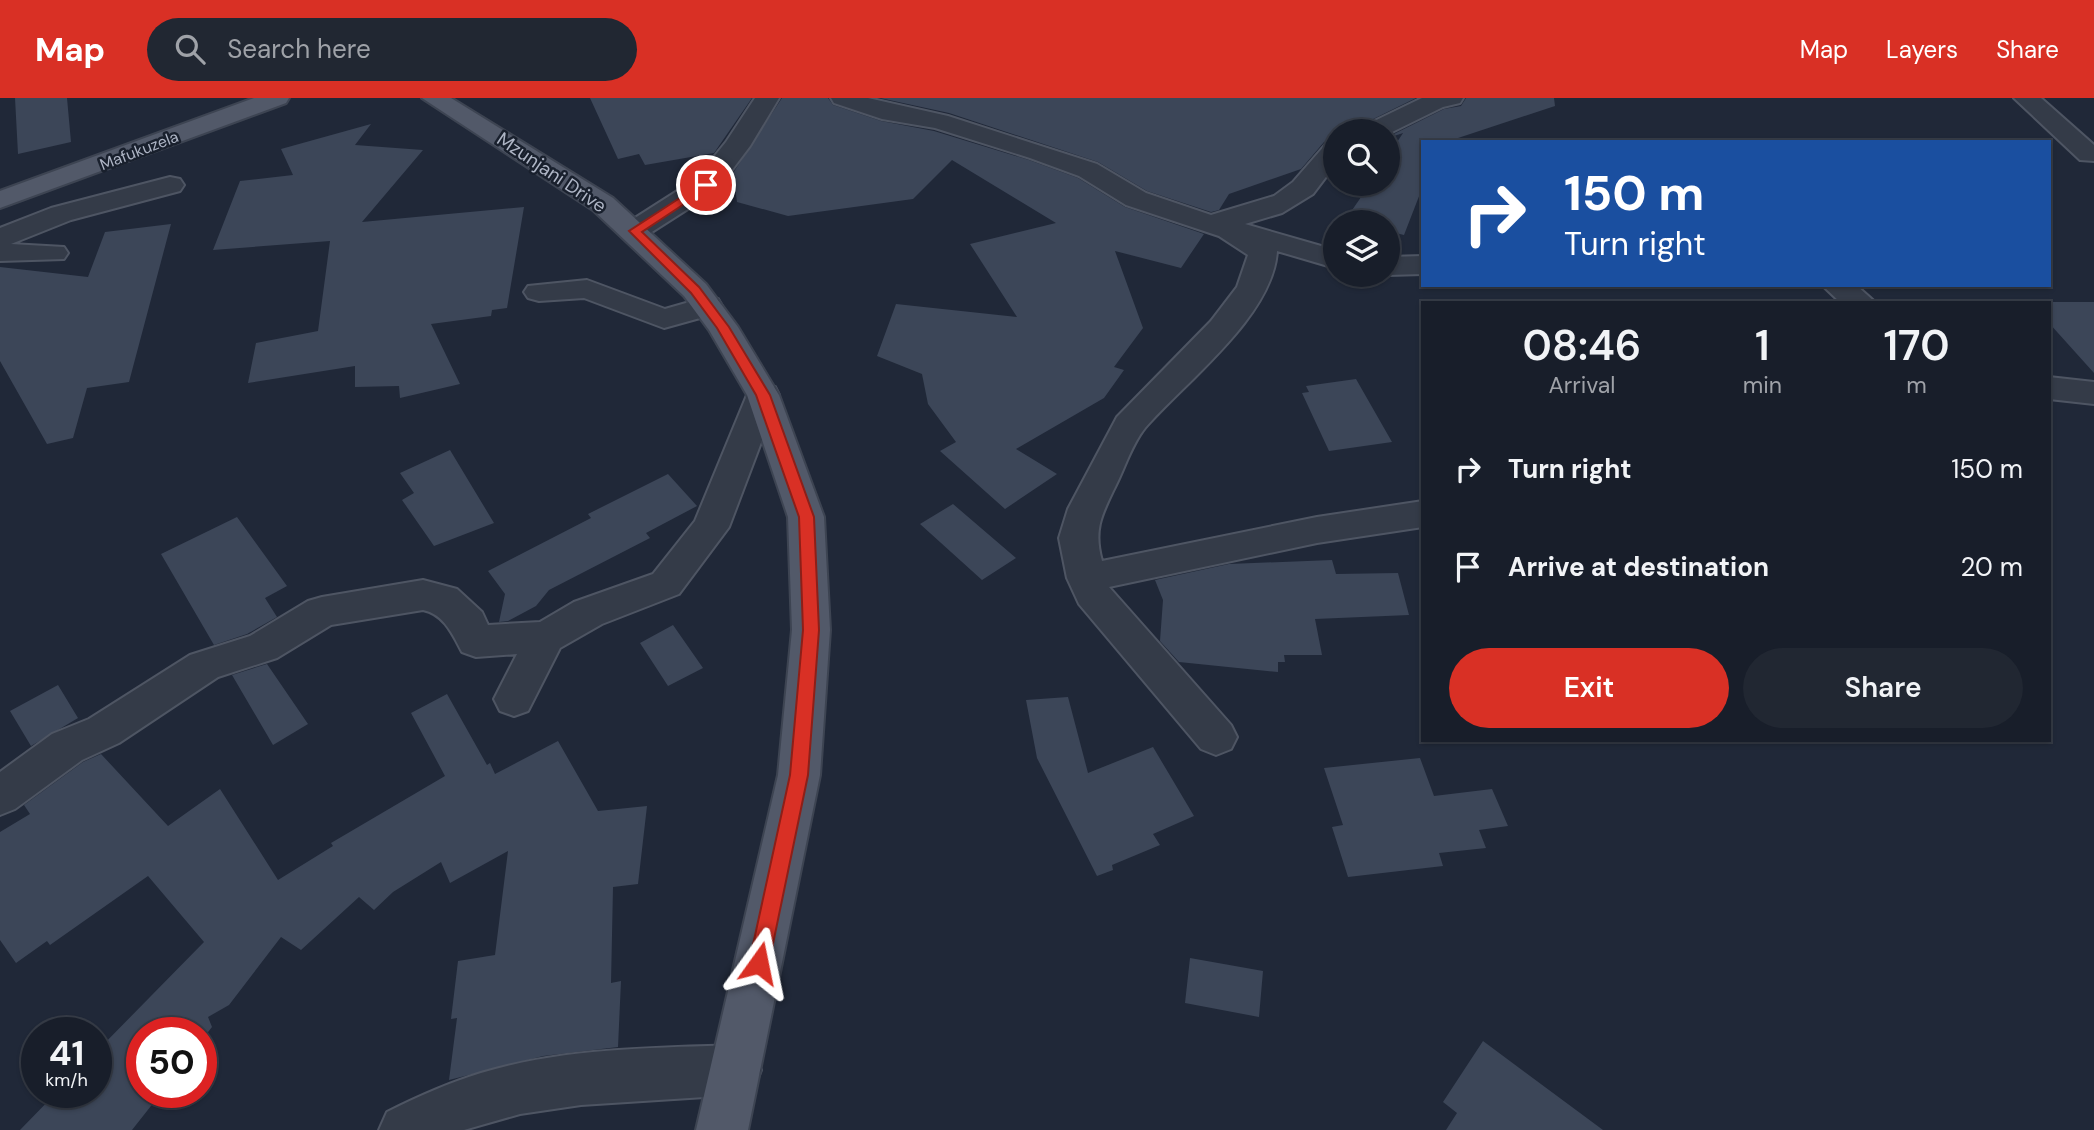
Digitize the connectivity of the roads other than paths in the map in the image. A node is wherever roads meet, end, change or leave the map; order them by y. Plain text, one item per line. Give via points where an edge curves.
1 (277, 98) edge
2 (434, 98) edge
3 (767, 98) edge
4 (843, 98) edge
5 (1451, 98) edge
6 (2026, 98) edge
7 (1397, 119) edge
8 (2090, 154) dead end
9 (1323, 162) edge
10 (170, 185) dead end
11 (0, 200) edge
12 (1211, 223) junction
13 (634, 231) junction
14 (0, 238) edge
15 (0, 252) edge
16 (54, 253) dead end
17 (1323, 256) edge
18 (1400, 265) edge
19 (1421, 265) edge
20 (1840, 287) edge
21 (539, 292) dead end
22 (1858, 301) edge
23 (706, 306) junction
24 (2051, 388) edge
25 (2094, 393) edge
26 (763, 395) junction
27 (1421, 514) edge
28 (1086, 578) junction
29 (546, 637) junction
30 (514, 699) dead end
31 (1216, 737) dead end
32 (0, 796) edge
33 (736, 1070) junction
34 (405, 1130) edge
35 (722, 1130) edge

1 - 11 main road, Mafukuzela
2 - 13 main road, Mzunjani Drive via 603,204
3 - 13 street via 706,185
4 - 12 street via 1040,152 1088,170 1136,199
5 - 7 street via 1436,100
6 - 8 street
9 - 12 street via 1288,199 1259,212
10 - 14 street via 61,214
12 - 17 street
12 - 28 street via 1263,252 1252,288 1222,328 1129,425 1086,509 1077,538
13 - 23 main road, Mzunjani Drive
15 - 16 street
18 - 19 street
20 - 22 street
21 - 23 street via 587,289 664,318
23 - 26 main road, Mzunjani Drive
24 - 25 street
26 - 29 street via 710,527 666,584 588,613
26 - 33 main road, Mzunjani Drive via 806,517 811,630 799,775
27 - 28 street via 1317,530
28 - 31 street via 1092,594
29 - 30 street
29 - 32 street via 476,641 468,623 444,599 423,595 322,612 263,646 204,666 104,731 67,747
33 - 34 street via 632,1075 503,1093 445,1111
33 - 35 main road, Mzunjani Drive

